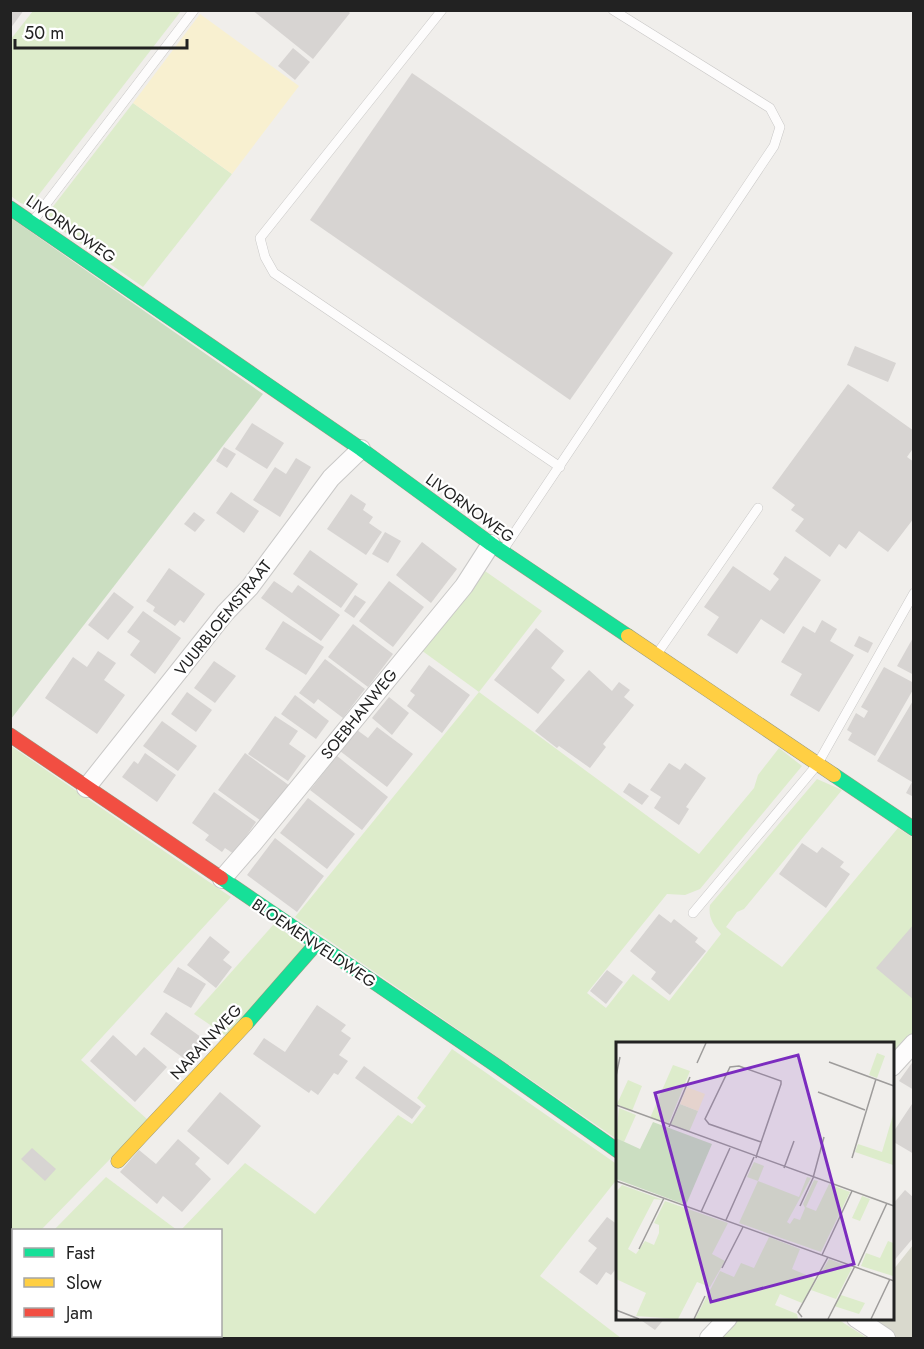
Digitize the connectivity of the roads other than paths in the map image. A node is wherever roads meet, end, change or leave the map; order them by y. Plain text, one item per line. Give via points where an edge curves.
1 (194, 10) edge
2 (441, 10) edge
3 (614, 10) edge
4 (10, 208) edge
5 (32, 223) junction
6 (361, 448) junction
7 (560, 467) junction
8 (758, 508) dead end
9 (496, 548) junction
10 (914, 593) edge
11 (656, 656) junction
12 (10, 735) edge
13 (817, 765) junction
14 (86, 788) junction
15 (914, 829) edge
16 (222, 879) junction
17 (693, 914) dead end
18 (316, 944) junction
19 (914, 1043) edge
20 (894, 1065) edge
21 (616, 1150) edge
22 (118, 1161) dead end
23 (726, 1319) edge
24 (859, 1319) edge
25 (709, 1338) edge
26 (886, 1338) edge

1 - 5 lane
2 - 7 lane via 260,238 274,273
3 - 7 lane via 770,108 780,127 774,146
4 - 5 street, LIVORNOWEG
5 - 6 street, LIVORNOWEG
6 - 9 street, LIVORNOWEG
6 - 14 street, VUURBLOEMSTRAAT via 331,478 250,587
7 - 9 lane
8 - 11 lane
9 - 11 street, LIVORNOWEG
9 - 16 street, SOEBHANWEG
10 - 13 lane
11 - 13 street, LIVORNOWEG
12 - 14 street, BLOEMENVELDWEG
13 - 15 street, LIVORNOWEG
13 - 17 lane
14 - 16 street, BLOEMENVELDWEG
16 - 18 street, BLOEMENVELDWEG
18 - 21 street, BLOEMENVELDWEG
18 - 22 street, NARAINWEG
19 - 20 street
23 - 25 street
24 - 26 street

